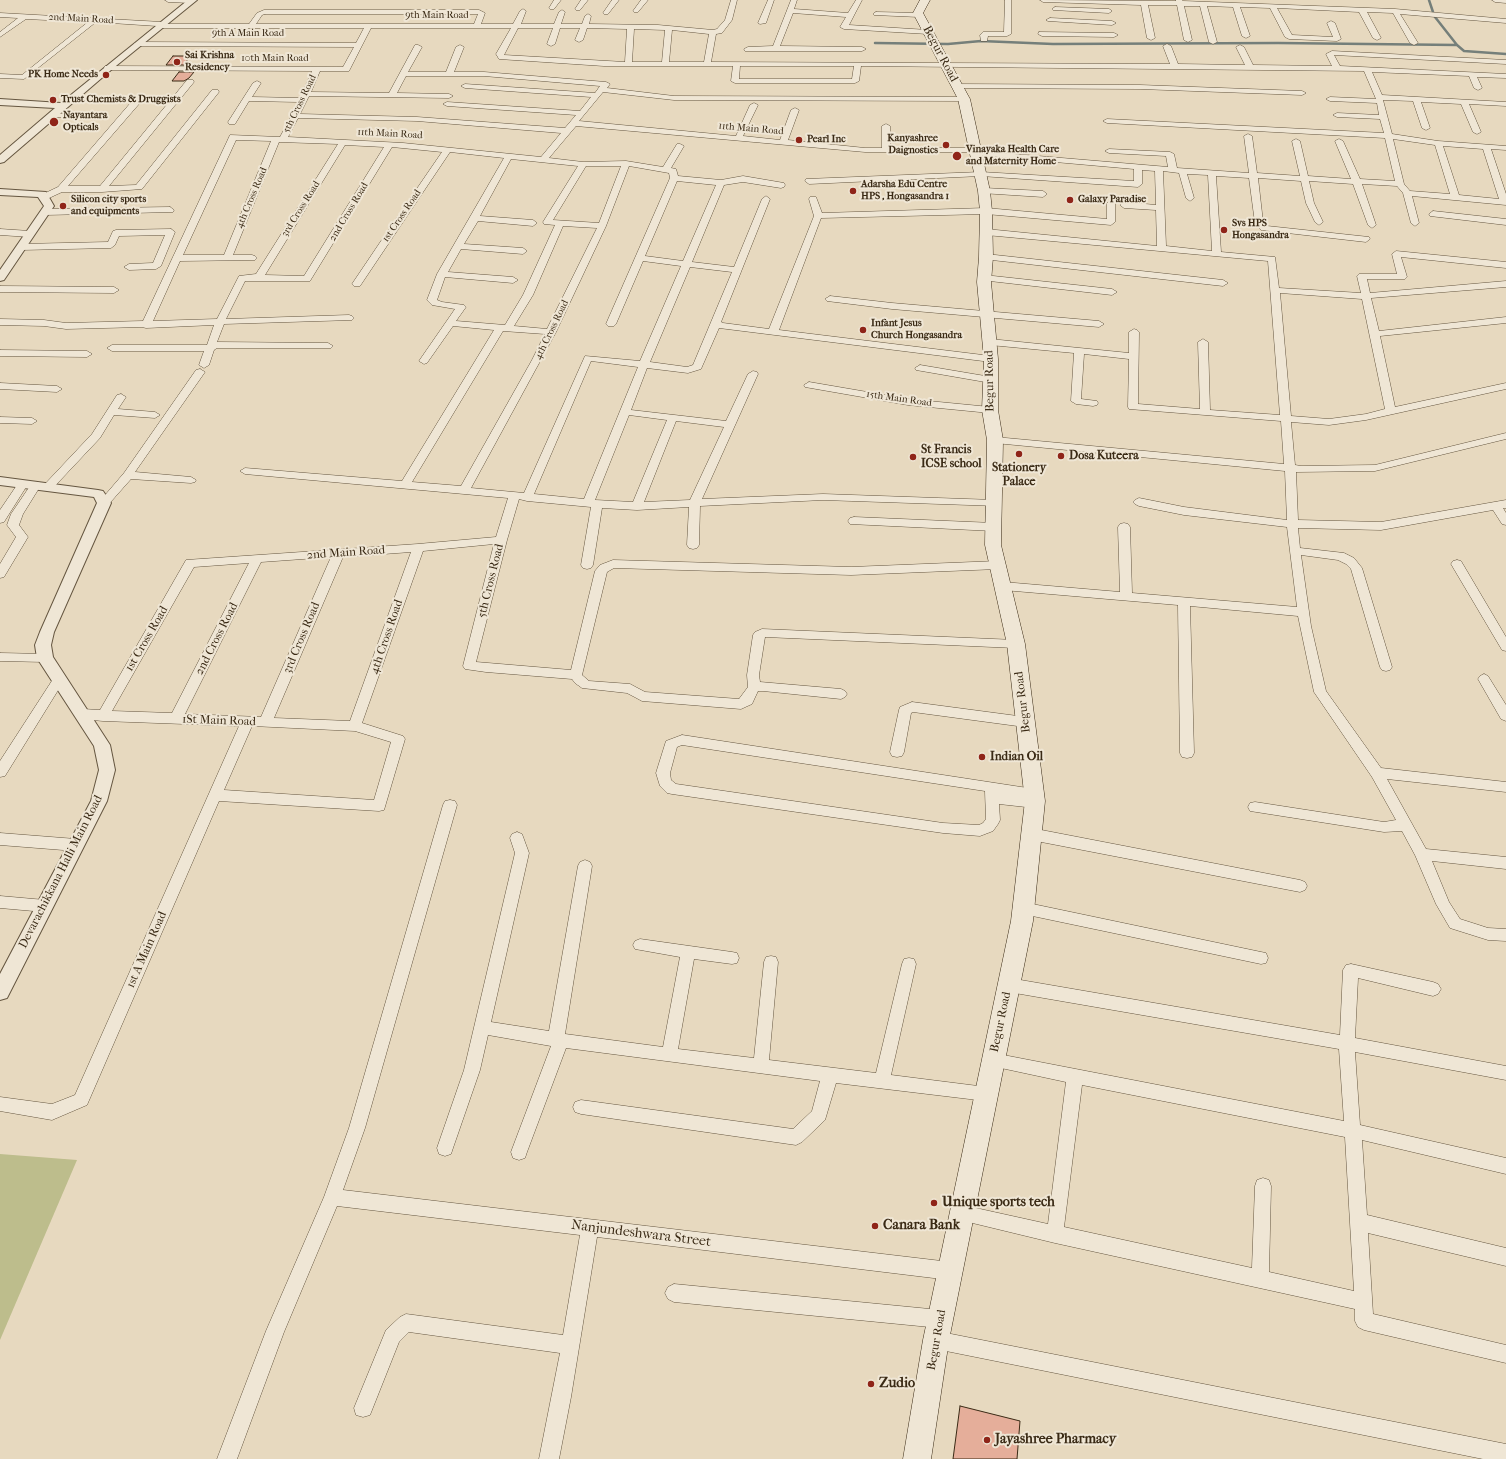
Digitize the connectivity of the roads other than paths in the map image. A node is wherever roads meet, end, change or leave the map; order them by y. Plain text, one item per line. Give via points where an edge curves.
1 (168, 0) edge
2 (558, 0) edge
3 (585, 0) edge
4 (616, 0) edge
5 (645, 0) edge
6 (734, 0) edge
7 (771, 0) edge
8 (794, 0) edge
9 (859, 0) edge
10 (925, 0) edge
11 (1008, 0) edge
12 (1042, 0) edge
13 (1495, 0) edge
14 (192, 1) edge
15 (1105, 1) edge
16 (1128, 1) edge
17 (1144, 1) edge
18 (1506, 1) edge
19 (1179, 2) edge
20 (1203, 4) junction
21 (1267, 4) edge
22 (1236, 5) junction
23 (552, 8) dead end
24 (578, 9) dead end
25 (1055, 9) dead end
26 (1362, 10) junction
27 (523, 11) dead end
28 (636, 11) dead end
29 (790, 11) junction
30 (1109, 11) junction
31 (1395, 11) junction
32 (562, 12) dead end
33 (606, 13) dead end
34 (876, 14) dead end
35 (0, 15) edge
36 (851, 15) junction
37 (588, 16) dead end
38 (919, 16) junction
39 (24, 17) junction
40 (95, 20) junction
41 (1050, 20) dead end
42 (1506, 21) edge
43 (762, 23) dead end
44 (1112, 23) junction
45 (1332, 23) dead end
46 (0, 25) edge
47 (13, 25) junction
48 (161, 25) junction
49 (251, 26) junction
50 (369, 26) junction
51 (477, 26) junction
52 (516, 26) junction
53 (558, 26) junction
54 (584, 26) junction
55 (632, 27) junction
56 (669, 28) junction
57 (713, 32) junction
58 (1042, 34) dead end
59 (0, 35) edge
60 (1246, 36) dead end
61 (1151, 38) dead end
62 (1377, 38) dead end
63 (863, 39) junction
64 (984, 39) dead end
65 (580, 40) dead end
66 (933, 40) junction
67 (1188, 40) dead end
68 (1213, 42) dead end
69 (1414, 43) dead end
70 (138, 44) junction
71 (551, 44) dead end
72 (359, 45) junction
73 (418, 46) dead end
74 (1167, 46) dead end
75 (460, 47) dead end
76 (1240, 47) dead end
77 (776, 48) junction
78 (748, 49) dead end
79 (1506, 62) edge
80 (628, 64) junction
81 (665, 64) junction
82 (707, 64) junction
83 (737, 64) junction
84 (860, 64) junction
85 (946, 64) junction
86 (1175, 67) junction
87 (1250, 67) junction
88 (108, 68) junction
89 (1338, 68) junction
90 (317, 69) junction
91 (1367, 69) junction
92 (403, 74) junction
93 (449, 74) junction
94 (1472, 74) junction
95 (0, 76) edge
96 (1506, 76) edge
97 (190, 82) dead end
98 (257, 84) dead end
99 (465, 86) dead end
100 (1478, 88) dead end
101 (602, 89) junction
102 (215, 92) dead end
103 (960, 93) junction
104 (1302, 93) dead end
105 (392, 95) junction
106 (449, 96) dead end
107 (305, 97) junction
108 (247, 99) junction
109 (1330, 99) dead end
110 (1379, 99) junction
111 (1416, 99) junction
112 (136, 102) dead end
113 (1464, 102) junction
114 (1, 103) edge
115 (447, 104) dead end
116 (754, 105) dead end
117 (1506, 105) edge
118 (63, 106) junction
119 (795, 110) dead end
120 (582, 113) junction
121 (53, 115) junction
122 (1337, 115) dead end
123 (295, 116) junction
124 (90, 117) dead end
125 (1382, 117) junction
126 (1107, 121) dead end
127 (232, 122) dead end
128 (573, 123) junction
129 (886, 126) dead end
130 (1426, 128) dead end
131 (566, 131) junction
132 (1477, 132) dead end
133 (1248, 136) dead end
134 (1388, 136) junction
135 (280, 139) junction
136 (738, 139) junction
137 (1296, 140) dead end
138 (1338, 140) dead end
139 (343, 142) junction
140 (783, 143) junction
141 (1438, 143) junction
142 (390, 145) junction
143 (680, 146) dead end
144 (1486, 146) junction
145 (1506, 148) edge
146 (448, 149) junction
147 (886, 150) junction
148 (976, 151) junction
149 (1109, 151) dead end
150 (509, 156) junction
151 (544, 159) junction
152 (0, 160) edge
153 (626, 163) junction
154 (583, 164) junction
155 (1138, 166) junction
156 (666, 168) junction
157 (1159, 168) junction
158 (1173, 169) junction
159 (1182, 170) junction
160 (1212, 173) junction
161 (1254, 176) junction
162 (674, 178) junction
163 (1304, 178) junction
164 (809, 181) dead end
165 (982, 182) junction
166 (1357, 182) junction
167 (721, 183) junction
168 (1400, 184) junction
169 (781, 185) dead end
170 (61, 189) junction
171 (102, 189) junction
172 (0, 192) edge
173 (1407, 193) junction
174 (1043, 194) dead end
175 (44, 197) junction
176 (1455, 197) junction
177 (1190, 198) dead end
178 (766, 199) dead end
179 (813, 199) dead end
180 (1505, 202) edge
181 (1111, 203) dead end
182 (1124, 205) dead end
183 (1160, 208) junction
184 (170, 210) dead end
185 (986, 211) junction
186 (45, 212) junction
187 (1433, 214) dead end
188 (818, 216) junction
189 (475, 218) junction
190 (1319, 222) dead end
191 (1506, 222) edge
192 (533, 223) dead end
193 (560, 223) junction
194 (1415, 223) dead end
195 (1372, 225) dead end
196 (602, 226) junction
197 (0, 232) edge
198 (986, 232) junction
199 (30, 234) junction
200 (1366, 239) dead end
201 (459, 246) junction
202 (21, 247) junction
203 (1162, 248) junction
204 (523, 251) dead end
205 (1217, 254) junction
206 (986, 257) junction
207 (177, 258) junction
208 (227, 258) junction
209 (252, 258) dead end
210 (639, 258) junction
211 (686, 263) junction
212 (1506, 265) edge
213 (129, 267) dead end
214 (737, 270) junction
215 (442, 274) junction
216 (259, 277) junction
217 (0, 278) edge
218 (984, 278) junction
219 (512, 280) dead end
220 (1223, 283) dead end
221 (357, 284) dead end
222 (1506, 284) edge
223 (0, 289) edge
224 (114, 290) dead end
225 (1274, 290) junction
226 (1112, 292) dead end
227 (1365, 296) junction
228 (830, 299) dead end
229 (987, 313) junction
230 (349, 318) dead end
231 (1506, 320) edge
232 (0, 322) edge
233 (220, 322) junction
234 (450, 323) junction
235 (716, 323) junction
236 (611, 324) dead end
237 (1099, 324) dead end
238 (146, 325) junction
239 (504, 328) junction
240 (551, 332) junction
241 (773, 332) junction
242 (1134, 332) dead end
243 (1374, 334) junction
244 (1203, 342) dead end
245 (328, 346) dead end
246 (212, 347) junction
247 (112, 348) dead end
248 (990, 350) junction
249 (1079, 351) junction
250 (0, 353) edge
251 (87, 354) dead end
252 (1134, 356) junction
253 (424, 362) dead end
254 (645, 364) junction
255 (920, 368) dead end
256 (753, 374) dead end
257 (991, 380) junction
258 (809, 385) dead end
259 (0, 386) edge
260 (1506, 386) edge
261 (57, 389) dead end
262 (121, 397) dead end
263 (1093, 404) dead end
264 (990, 410) junction
265 (1390, 411) junction
266 (111, 412) junction
267 (626, 412) junction
268 (1205, 412) junction
269 (155, 415) dead end
270 (673, 417) junction
271 (1286, 419) junction
272 (0, 420) edge
273 (32, 421) dead end
274 (730, 425) junction
275 (1506, 436) edge
276 (995, 440) junction
277 (1290, 468) junction
278 (245, 472) dead end
279 (128, 475) junction
280 (191, 480) dead end
281 (0, 481) edge
282 (36, 485) junction
283 (405, 485) junction
284 (464, 491) junction
285 (514, 496) junction
286 (527, 498) junction
287 (695, 502) junction
288 (1139, 502) dead end
289 (104, 503) junction
290 (593, 504) junction
291 (995, 504) junction
292 (1501, 505) edge
293 (637, 506) junction
294 (0, 519) edge
295 (854, 521) dead end
296 (1506, 521) edge
297 (1293, 524) junction
298 (994, 527) junction
299 (1124, 527) dead end
300 (501, 540) junction
301 (693, 545) dead end
302 (418, 548) junction
303 (1295, 550) junction
304 (339, 553) junction
305 (257, 558) junction
306 (190, 563) joint
307 (1457, 564) dead end
308 (586, 565) dead end
309 (998, 565) junction
310 (0, 574) edge
311 (1003, 586) junction
312 (1126, 597) junction
313 (1184, 602) junction
314 (1303, 612) junction
315 (1016, 644) junction
316 (1506, 647) edge
317 (0, 657) edge
318 (45, 658) junction
319 (1386, 667) dead end
320 (576, 675) junction
321 (59, 679) junction
322 (1484, 679) dead end
323 (754, 687) junction
324 (841, 694) dead end
325 (82, 714) junction
326 (103, 716) junction
327 (1506, 716) edge
328 (176, 719) junction
329 (247, 722) junction
330 (1025, 722) junction
331 (266, 723) junction
332 (355, 726) junction
333 (897, 752) dead end
334 (1188, 753) dead end
335 (0, 772) edge
336 (1377, 773) junction
337 (1506, 787) edge
338 (992, 792) junction
339 (215, 795) junction
340 (1034, 798) junction
341 (450, 805) dead end
342 (1256, 807) dead end
343 (1406, 824) junction
344 (1031, 834) junction
345 (516, 838) dead end
346 (0, 839) edge
347 (76, 845) junction
348 (1422, 854) junction
349 (1506, 863) edge
350 (585, 866) dead end
351 (1300, 886) dead end
352 (0, 902) edge
353 (44, 906) junction
354 (1023, 908) junction
355 (1506, 935) edge
356 (640, 945) dead end
357 (688, 952) junction
358 (732, 958) dead end
359 (1261, 958) dead end
360 (771, 962) dead end
361 (909, 964) dead end
362 (1009, 985) junction
363 (1433, 989) dead end
364 (0, 992) edge
365 (482, 1027) junction
366 (558, 1040) junction
367 (1347, 1044) junction
368 (669, 1054) junction
369 (993, 1060) junction
370 (761, 1066) junction
371 (1506, 1073) edge
372 (830, 1075) junction
373 (1075, 1076) junction
374 (882, 1081) junction
375 (986, 1094) junction
376 (0, 1104) edge
377 (581, 1106) dead end
378 (1354, 1130) junction
379 (445, 1148) dead end
380 (519, 1152) dead end
381 (1506, 1166) edge
382 (1263, 1186) dead end
383 (332, 1197) junction
384 (962, 1213) junction
385 (1359, 1222) junction
386 (590, 1228) junction
387 (1055, 1234) junction
388 (1506, 1257) edge
389 (950, 1271) junction
390 (1260, 1279) junction
391 (674, 1293) dead end
392 (1364, 1302) junction
393 (940, 1319) junction
394 (936, 1340) junction
395 (570, 1345) junction
396 (1506, 1354) edge
397 (363, 1408) dead end
398 (1506, 1454) edge
399 (227, 1459) edge
400 (548, 1459) edge
401 (917, 1459) edge

1 - 14 street
2 - 23 street
3 - 24 street
4 - 33 street
5 - 28 street
6 - 57 street via 728,20 719,31
7 - 43 street
8 - 29 street
9 - 36 street
10 - 38 main road, Begur Road
11 - 64 street via 1007,34 986,34
12 - 15 street
13 - 18 street
14 - 48 street
15 - 16 street
15 - 30 street
16 - 17 street
17 - 19 street
17 - 61 street
19 - 20 street
19 - 67 street
20 - 22 street
20 - 68 street
21 - 22 street
21 - 26 street
21 - 45 street via 1289,37 1337,39
22 - 60 street
25 - 30 street
26 - 31 street via 1384,8
26 - 62 street
27 - 52 street
29 - 36 street
29 - 77 street
30 - 44 street
31 - 42 street
31 - 69 street
32 - 53 street
34 - 38 street
35 - 39 street, 2nd Main Road
36 - 63 street via 844,27
37 - 54 street
38 - 66 main road, Begur Road
39 - 40 street, 2nd Main Road
39 - 47 street
40 - 48 street, 2nd Main Road
40 - 95 street via 24,77
41 - 44 street
44 - 58 street via 1115,37
46 - 47 street
47 - 59 street
48 - 49 street, 9th Main Road
48 - 70 street
49 - 50 street, 9th Main Road
49 - 51 street via 259,14 264,12 480,12
50 - 51 street, 9th Main Road
50 - 72 street
51 - 52 street, 9th Main Road
52 - 53 street, 9th Main Road
52 - 80 street via 500,54 502,58
53 - 54 street, 9th Main Road
53 - 71 street
54 - 55 street, 9th Main Road
54 - 65 street
55 - 56 street, 9th Main Road
55 - 80 street
56 - 57 street, 9th Main Road
56 - 81 street
57 - 82 street
63 - 66 street
63 - 77 street
63 - 84 street
66 - 85 main road, Begur Road
70 - 72 street, 9th A Main Road
70 - 88 street
72 - 90 street, 10th Main Road via 346,69
73 - 92 street
74 - 86 street
75 - 93 street
76 - 87 street
77 - 78 street
79 - 89 street via 1332,53 1330,54
80 - 81 street
81 - 82 street
82 - 83 street
83 - 84 street
83 - 84 street via 735,81 855,81
84 - 85 street
85 - 86 street
85 - 103 main road, Begur Road
86 - 87 street
87 - 89 street
88 - 90 street, 10th Main Road
88 - 118 street
89 - 91 street
90 - 107 street, 5th Cross Road
91 - 94 street
91 - 110 street
92 - 93 street
92 - 105 street
93 - 101 street via 484,74
94 - 96 street
94 - 100 street
97 - 171 street
98 - 108 street
99 - 101 street
101 - 103 street via 674,98
101 - 120 street
102 - 171 street via 139,187
103 - 104 street via 1140,87
103 - 148 main road, Begur Road
105 - 106 street
105 - 107 street
107 - 108 street
107 - 123 street, 5th Cross Road
108 - 127 street
109 - 110 street
110 - 111 street
110 - 125 street
111 - 113 street
111 - 130 street
112 - 170 street
113 - 117 street
113 - 132 street
114 - 118 street
115 - 120 street
116 - 136 street
118 - 121 street
119 - 140 street
120 - 128 street
121 - 124 street
121 - 152 street
122 - 125 street
123 - 131 street via 417,119
123 - 135 street, 5th Cross Road
125 - 134 street
126 - 134 street
128 - 131 street
128 - 136 street, 11th Main Road
129 - 147 street
131 - 151 street
133 - 161 street
134 - 141 street
134 - 168 street
135 - 139 street, 11th Main Road
135 - 207 street, 11th Main Road via 233,137
135 - 208 street, 4th Cross Road
136 - 140 street, 11th Main Road
137 - 163 street
138 - 166 street
139 - 142 street, 11th Main Road
139 - 216 street, 3rd Cross Road
140 - 147 street, 11th Main Road
141 - 144 street
141 - 176 street
142 - 146 street, 11th Main Road
142 - 216 street, 2nd Cross Road via 307,279
143 - 156 street
144 - 145 street
144 - 180 street
146 - 150 street, 11th Main Road
146 - 221 street, 1st Cross Road
147 - 148 street, 11th Main Road
148 - 155 street, 11th Main Road
148 - 165 main road, Begur Road
149 - 158 street via 1170,154
150 - 151 street, 11th Main Road
150 - 189 street
151 - 154 street, 11th Main Road
153 - 154 street, 11th Main Road
153 - 156 street, 11th Main Road
153 - 196 street, 4th Cross Road
154 - 193 street via 547,222
155 - 157 street, 11th Main Road
155 - 165 street via 1138,184
156 - 162 street via 673,171
157 - 158 street, 11th Main Road
157 - 183 street
158 - 159 street, 11th Main Road
159 - 160 street, 11th Main Road
159 - 177 street
160 - 161 street, 11th Main Road
160 - 205 street
161 - 163 street, 11th Main Road
161 - 200 street via 1259,223 1264,228
162 - 167 street
162 - 210 street
163 - 166 street, 11th Main Road
163 - 190 street via 1310,204
164 - 165 street
165 - 174 street
165 - 185 main road, Begur Road
166 - 168 street, 11th Main Road
166 - 195 street
167 - 169 street via 743,179
167 - 211 street
168 - 173 street
170 - 171 street
170 - 175 street
172 - 175 street via 42,194
173 - 176 street
173 - 194 street
175 - 186 street via 48,206
176 - 180 street
178 - 214 street
179 - 188 street
181 - 185 street via 1111,222
182 - 183 street
183 - 203 street
184 - 186 street
185 - 188 street
185 - 198 main road, Begur Road
186 - 199 street
187 - 191 street
188 - 241 street
189 - 192 street
189 - 201 street
193 - 196 street
193 - 239 street via 528,296
196 - 240 street, 4th Cross Road
197 - 199 street
198 - 203 street
198 - 206 main road, Begur Road
199 - 202 street
201 - 204 street
201 - 215 street
202 - 213 street via 110,245 116,233 171,232 156,266
202 - 217 street
203 - 205 street
205 - 225 street via 1272,259
206 - 218 main road, Begur Road
206 - 220 street
207 - 208 street
207 - 238 street
208 - 209 street
210 - 211 street
210 - 236 street
211 - 214 street
211 - 254 street
212 - 227 street via 1396,254 1402,277 1362,276
214 - 235 street
215 - 219 street
215 - 234 street via 432,300 441,305 461,307
216 - 233 street via 242,278
218 - 226 street
218 - 229 main road, Begur Road
222 - 227 street
223 - 224 street
225 - 227 street
225 - 271 street
227 - 243 street
228 - 229 street
229 - 237 street
229 - 248 main road, Begur Road
230 - 233 street
231 - 243 street
232 - 238 street via 66,326
233 - 238 street
233 - 246 street
234 - 239 street
234 - 253 street
235 - 241 street via 721,326
235 - 254 street via 697,367 688,370
239 - 240 street
239 - 283 street
240 - 284 street, 4th Cross Road via 538,360
241 - 248 street
242 - 252 street
243 - 265 street
244 - 268 street
245 - 246 street
246 - 247 street
246 - 279 street via 202,368
248 - 249 street
248 - 257 main road, Begur Road
249 - 252 street
249 - 263 street via 1076,402
250 - 251 street
252 - 268 street via 1133,407
254 - 267 street
254 - 286 street via 588,358
255 - 257 street
256 - 274 street
257 - 264 main road, Begur Road
258 - 264 street, 15th Main Road via 908,402
259 - 261 street
260 - 265 street
262 - 266 street
264 - 276 main road, Begur Road
265 - 271 street via 1366,418 1329,422
266 - 269 street
266 - 282 street via 96,436
267 - 270 street
267 - 290 street
268 - 271 street
270 - 274 street
270 - 293 street
271 - 277 street
272 - 273 street
274 - 287 street
275 - 277 street via 1375,468
276 - 277 street
276 - 291 main road, Begur Road
277 - 297 street
278 - 283 street
279 - 280 street
279 - 289 street
281 - 282 street
282 - 289 street via 98,494
282 - 294 street
282 - 310 street via 17,514 13,526 22,537
283 - 284 street
284 - 285 street
285 - 286 street
285 - 300 street, 5th Cross Road
286 - 290 street
287 - 291 street via 822,497
287 - 293 street
287 - 301 street
288 - 297 street via 1184,511
289 - 318 street via 47,632 43,645
290 - 293 street
290 - 308 street
291 - 298 main road, Begur Road
292 - 296 street
292 - 297 street via 1381,526
295 - 298 street
297 - 303 street
298 - 309 main road, Begur Road via 993,545
299 - 312 street
300 - 302 street, 2nd Main Road
300 - 320 street, 5th Cross Road via 469,666
302 - 304 street, 2nd Main Road
302 - 332 street, 4th Cross Road
303 - 314 street
303 - 319 street via 1340,556 1356,568
304 - 305 street, 2nd Main Road
304 - 331 street, 3rd Cross Road
305 - 306 street, 2nd Main Road
305 - 328 street, 2nd Cross Road
306 - 326 street, 1st Cross Road
307 - 316 street
309 - 311 main road, Begur Road
309 - 320 street via 843,572 613,564 601,571
311 - 312 street
311 - 315 main road, Begur Road
312 - 313 street
313 - 314 street
313 - 334 street
314 - 336 street via 1320,692
315 - 323 street via 762,633 759,636 753,675
315 - 330 main road, Begur Road
317 - 318 street
318 - 321 street, Devarachikkana Halli Main Road
320 - 323 street via 586,685 630,689 642,696 741,704 748,701
321 - 325 street, Devarachikkana Halli Main Road
321 - 335 street
322 - 327 street
323 - 324 street
325 - 326 street, 1St Main Road
325 - 347 street, Devarachikkana Halli Main Road via 102,745 107,770 99,801
326 - 328 street, 1St Main Road
328 - 329 street, 1St Main Road
329 - 331 street, 1St Main Road
329 - 339 street, 1st A Main Road
330 - 333 street via 912,708 905,710
330 - 340 main road, Begur Road
331 - 332 street, 1St Main Road
332 - 339 street, 1St Main Road via 398,739 379,806
336 - 337 street
336 - 343 street
338 - 338 street via 993,820 988,827 980,831 672,789 665,782 663,773 671,744 682,740
338 - 340 street
339 - 376 street, 1st A Main Road via 81,1100 52,1112
340 - 344 main road, Begur Road
341 - 383 street via 357,1128
342 - 343 street via 1384,827
343 - 348 street
344 - 351 street
344 - 354 main road, Begur Road
345 - 365 street via 522,853
346 - 347 street
347 - 353 street, Devarachikkana Halli Main Road
348 - 349 street
348 - 355 street via 1443,904 1455,924 1488,934
350 - 366 street
352 - 353 street
353 - 364 street, Devarachikkana Halli Main Road
354 - 359 street
354 - 362 main road, Begur Road
356 - 357 street
357 - 358 street
357 - 368 street
360 - 370 street
361 - 374 street
362 - 367 street
362 - 369 main road, Begur Road
363 - 367 street via 1351,970
365 - 366 street
365 - 379 street via 472,1070
366 - 368 street
366 - 380 street
367 - 371 street
367 - 378 street
368 - 370 street
369 - 373 street
369 - 375 main road, Begur Road
370 - 372 street
372 - 374 street
372 - 377 street via 819,1115 796,1136
373 - 378 street
373 - 387 street
374 - 375 street
375 - 384 main road, Begur Road
378 - 381 street
378 - 385 street
382 - 390 street
383 - 386 street, Nanjundeshwara Street
383 - 399 street via 275,1331
384 - 387 street
384 - 389 main road, Begur Road
385 - 388 street
385 - 392 street
386 - 389 street, Nanjundeshwara Street
386 - 395 street
387 - 390 street
389 - 393 main road, Begur Road
390 - 392 street
391 - 393 street
392 - 396 street via 1364,1321
393 - 394 main road, Begur Road
394 - 398 street
394 - 401 main road, Begur Road
395 - 397 street via 406,1323 392,1336
395 - 400 street

